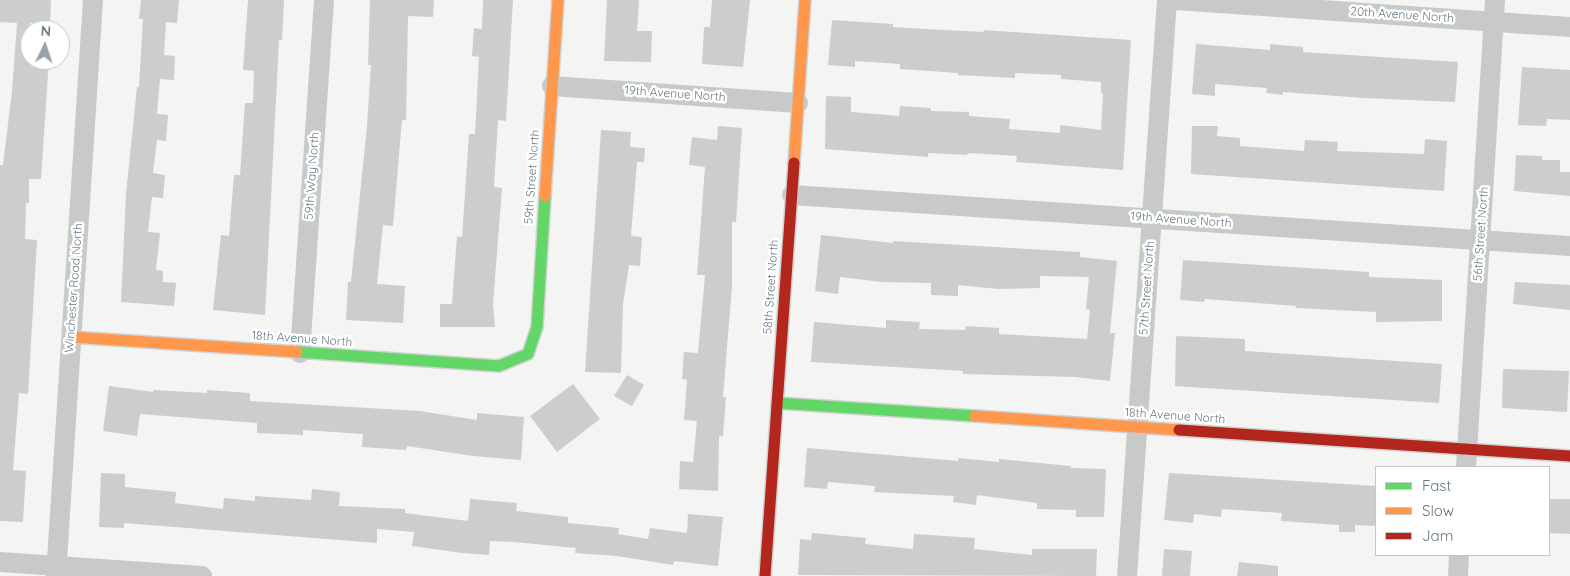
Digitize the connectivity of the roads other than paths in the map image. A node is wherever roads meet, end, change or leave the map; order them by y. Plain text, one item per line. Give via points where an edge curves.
1 (93, 0) edge
2 (324, 0) edge
3 (558, 0) edge
4 (805, 0) edge
5 (1167, 0) edge
6 (1175, 0) edge
7 (1496, 0) edge
8 (1494, 22) junction
9 (1570, 27) edge
10 (552, 86) junction
11 (798, 103) junction
12 (792, 195) junction
13 (1152, 219) junction
14 (1480, 240) junction
15 (1570, 246) edge
16 (71, 337) junction
17 (300, 353) junction
18 (528, 354) joint
19 (777, 402) junction
20 (1137, 427) junction
21 (1570, 456) edge
22 (1466, 458) edge
23 (1459, 556) edge
24 (0, 562) edge
25 (56, 571) edge
26 (202, 576) edge
27 (765, 576) edge
28 (1127, 576) edge
29 (1458, 576) edge

1 - 16 street, Winchester Road North
2 - 17 street, 59th Way North
3 - 10 street, 59th Street North
4 - 11 street, 58th Street North
5 - 13 street, 57th Street North
6 - 8 street, 20th Avenue North
7 - 8 street, 56th Street North
8 - 9 street, 20th Avenue North
8 - 14 street, 56th Street North
10 - 11 street, 19th Avenue North
10 - 18 street, 59th Street North via 537,327
11 - 12 street, 58th Street North
12 - 13 street, 19th Avenue North
12 - 19 street, 58th Street North
13 - 14 street, 19th Avenue North
13 - 20 street, 57th Street North
14 - 15 street, 19th Avenue North
14 - 22 street, 56th Street North
16 - 17 street, 18th Avenue North
16 - 25 street, Winchester Road North
17 - 18 street, 18th Avenue North via 499,366
19 - 20 street, 18th Avenue North
19 - 27 street, 58th Street North
20 - 22 street, 18th Avenue North
20 - 28 street, 57th Street North
21 - 22 street, 18th Avenue North
23 - 29 street
24 - 25 street
25 - 26 street

